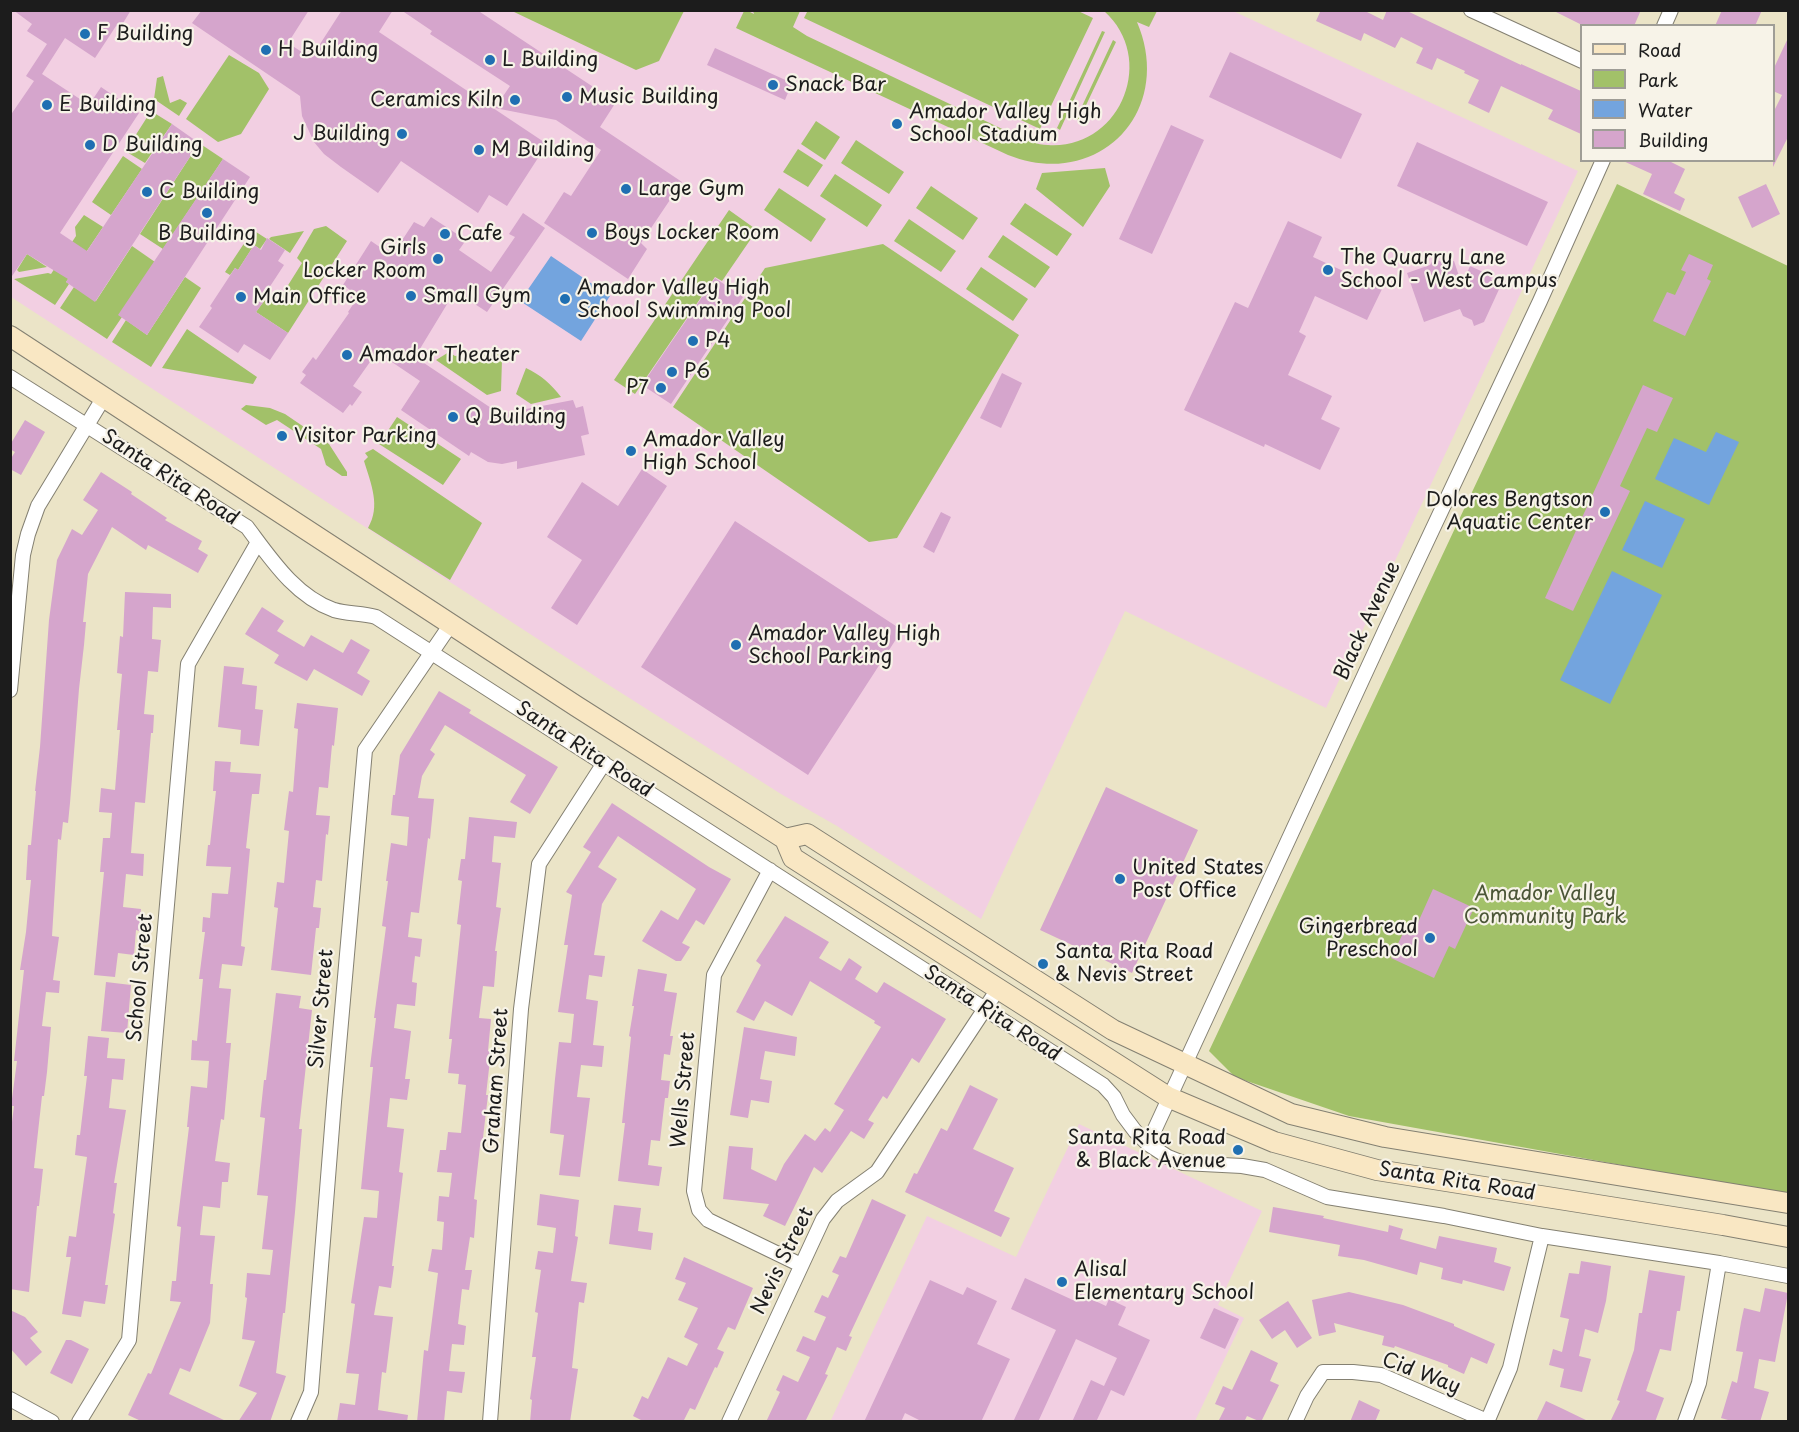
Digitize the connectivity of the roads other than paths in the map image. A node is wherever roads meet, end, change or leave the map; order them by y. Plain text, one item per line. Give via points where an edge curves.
1 (1471, 10) edge
2 (1671, 10) edge
3 (1665, 24) edge
4 (1580, 61) edge
5 (1602, 162) edge
6 (10, 336) edge
7 (10, 377) edge
8 (104, 397) junction
9 (87, 424) junction
10 (258, 542) junction
11 (451, 624) junction
12 (432, 652) junction
13 (10, 690) edge
14 (604, 763) junction
15 (785, 839) junction
16 (770, 870) junction
17 (894, 888) junction
18 (878, 913) junction
19 (998, 989) junction
20 (984, 1009) junction
21 (1185, 1065) junction
22 (1168, 1096) junction
23 (1148, 1144) junction
24 (1788, 1203) edge
25 (1542, 1236) junction
26 (1788, 1237) edge
27 (1719, 1263) junction
28 (801, 1265) junction
29 (1788, 1276) edge
30 (10, 1399) edge
31 (1487, 1421) edge
32 (52, 1422) edge
33 (79, 1422) edge
34 (298, 1422) edge
35 (490, 1422) edge
36 (729, 1422) edge
37 (1295, 1422) edge
38 (1685, 1422) edge

1 - 4 street
2 - 3 street
5 - 21 street, Black Avenue
6 - 8 main road, Santa Rita Road
7 - 9 street, Santa Rita Road
8 - 9 street
8 - 11 main road, Santa Rita Road
9 - 10 street, Santa Rita Road via 247,527
9 - 13 street via 38,506 27,534
10 - 12 street, Santa Rita Road via 298,589 316,603 337,611 376,617
10 - 33 street, School Street via 188,664 129,1340
11 - 12 street, Silver Street
11 - 15 main road, Santa Rita Road
12 - 14 street, Santa Rita Road
12 - 34 street, Silver Street via 365,750 311,1392
14 - 16 street, Santa Rita Road
14 - 35 street, Graham Street via 539,864 521,1009
15 - 17 main road, Santa Rita Road via 807,834
15 - 18 main road, Santa Rita Road via 792,858
16 - 20 street, Santa Rita Road
16 - 28 street, Wells Street via 714,975 694,1191 699,1210 708,1220
17 - 18 main road
17 - 21 main road, Santa Rita Road via 1113,1030
18 - 19 main road, Santa Rita Road
19 - 20 street, Nevis Street
19 - 22 main road, Santa Rita Road
20 - 23 street, Santa Rita Road via 1102,1085
20 - 28 street, Nevis Street via 877,1172 837,1201 823,1219
21 - 22 street, Black Avenue
21 - 24 main road, Santa Rita Road via 1291,1114 1384,1137
22 - 23 street, Black Avenue
22 - 26 main road, Santa Rita Road via 1274,1142 1377,1170
23 - 25 street, Santa Rita Road via 1184,1163 1265,1170 1326,1197
25 - 27 street, Santa Rita Road
25 - 31 street via 1510,1368
27 - 29 street, Santa Rita Road
27 - 38 street via 1699,1383
28 - 36 street, Nevis Street
30 - 32 street
31 - 37 street, Cid Way via 1381,1375 1323,1372

